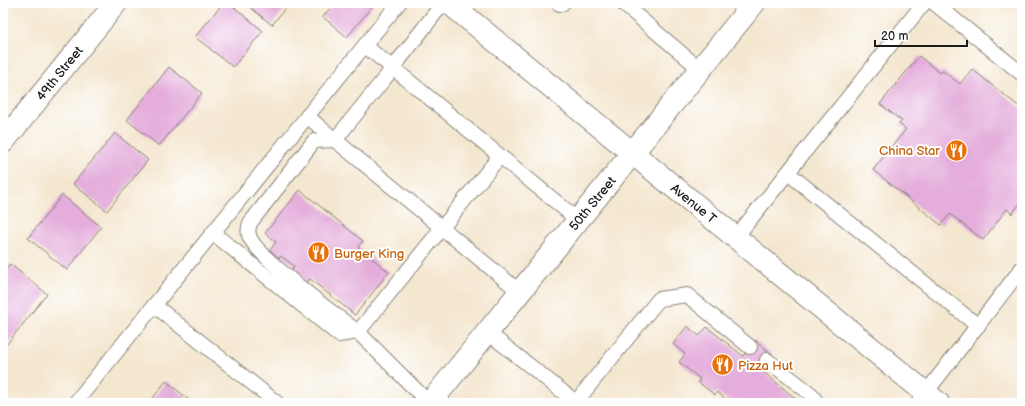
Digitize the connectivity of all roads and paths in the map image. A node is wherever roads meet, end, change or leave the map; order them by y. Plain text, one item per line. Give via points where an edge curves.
1 (116, 3) edge
2 (399, 3) edge
3 (443, 3) edge
4 (449, 3) edge
5 (558, 3) edge
6 (563, 3) edge
7 (622, 3) edge
8 (754, 3) edge
9 (924, 3) edge
10 (934, 3) edge
11 (365, 46) junction
12 (393, 68) junction
13 (700, 69) junction
14 (1022, 74) edge
15 (307, 116) junction
16 (336, 140) junction
17 (3, 142) edge
18 (632, 153) junction
19 (500, 156) junction
20 (788, 173) junction
21 (578, 220) junction
22 (442, 228) junction
23 (213, 233) junction
24 (736, 237) junction
25 (1022, 268) edge
26 (520, 292) junction
27 (154, 305) junction
28 (978, 326) junction
29 (358, 332) junction
30 (488, 332) junction
31 (750, 347) dead end
32 (767, 360) dead end
33 (927, 400) edge
34 (75, 403) edge
35 (278, 403) edge
36 (430, 403) edge
37 (576, 403) edge
38 (818, 403) edge

1 - 17 street, 49th Street
2 - 11 lane
3 - 12 lane
4 - 18 street, Avenue T
5 - 6 lane
7 - 13 lane
8 - 13 street, 50th Street
9 - 20 lane
10 - 14 lane
11 - 12 lane
11 - 15 lane
12 - 16 lane
12 - 19 lane
13 - 18 street, 50th Street
15 - 16 lane
15 - 23 lane
16 - 22 lane
16 - 29 lane via 314,141 250,223 249,235 256,248 270,262
18 - 21 street, 50th Street
18 - 24 street, Avenue T
19 - 21 lane
19 - 22 lane
20 - 24 lane
20 - 28 lane
21 - 26 street, 50th Street
22 - 26 lane
22 - 29 lane
23 - 27 lane
23 - 29 lane via 339,335
24 - 33 street, Avenue T
25 - 28 lane
26 - 30 street, 50th Street
27 - 34 lane
27 - 35 lane
28 - 33 lane
29 - 36 lane
30 - 36 street, 50th Street
30 - 37 lane
31 - 37 lane via 687,295 659,299
32 - 38 lane via 811,394

